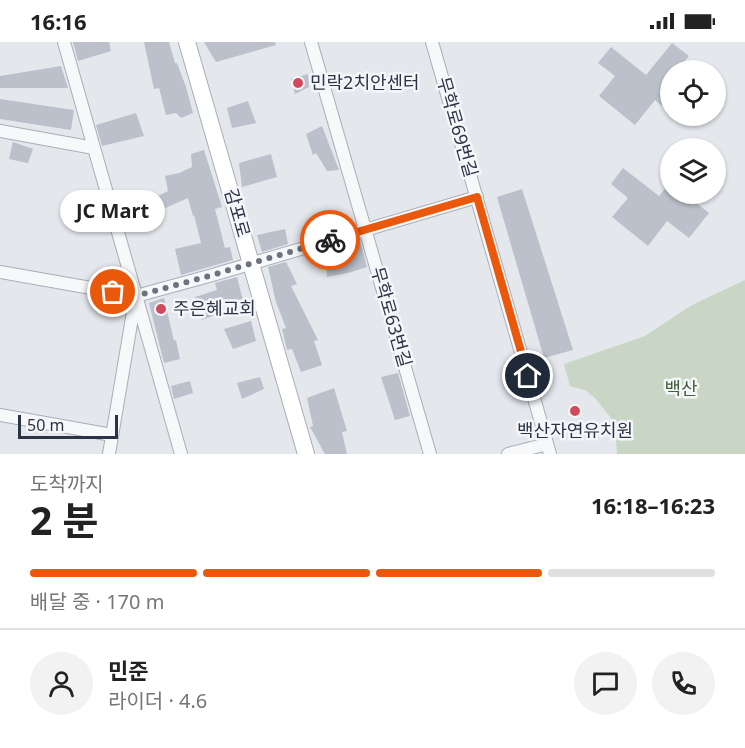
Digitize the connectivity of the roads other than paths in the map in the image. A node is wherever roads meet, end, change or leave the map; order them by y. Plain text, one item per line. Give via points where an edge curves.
1 (64, 42) edge
2 (187, 42) edge
3 (311, 42) edge
4 (432, 42) edge
5 (0, 131) edge
6 (94, 148) junction
7 (477, 197) junction
8 (366, 230) junction
9 (251, 264) junction
10 (0, 272) edge
11 (136, 296) junction
12 (0, 415) edge
13 (112, 435) junction
14 (549, 449) edge
15 (109, 454) edge
16 (181, 454) edge
17 (306, 454) edge
18 (430, 454) edge
19 (508, 454) edge

1 - 6 street
2 - 9 street, 감포로
3 - 8 street, 무학로63번길
4 - 7 street, 무학로69번길
5 - 6 street
6 - 11 street
7 - 8 street
7 - 14 street, 무학로69번길
8 - 9 street
8 - 18 street, 무학로63번길
9 - 11 street
9 - 17 street, 감포로
10 - 11 street
11 - 13 street
11 - 16 street
12 - 13 street
13 - 15 street
14 - 19 street

